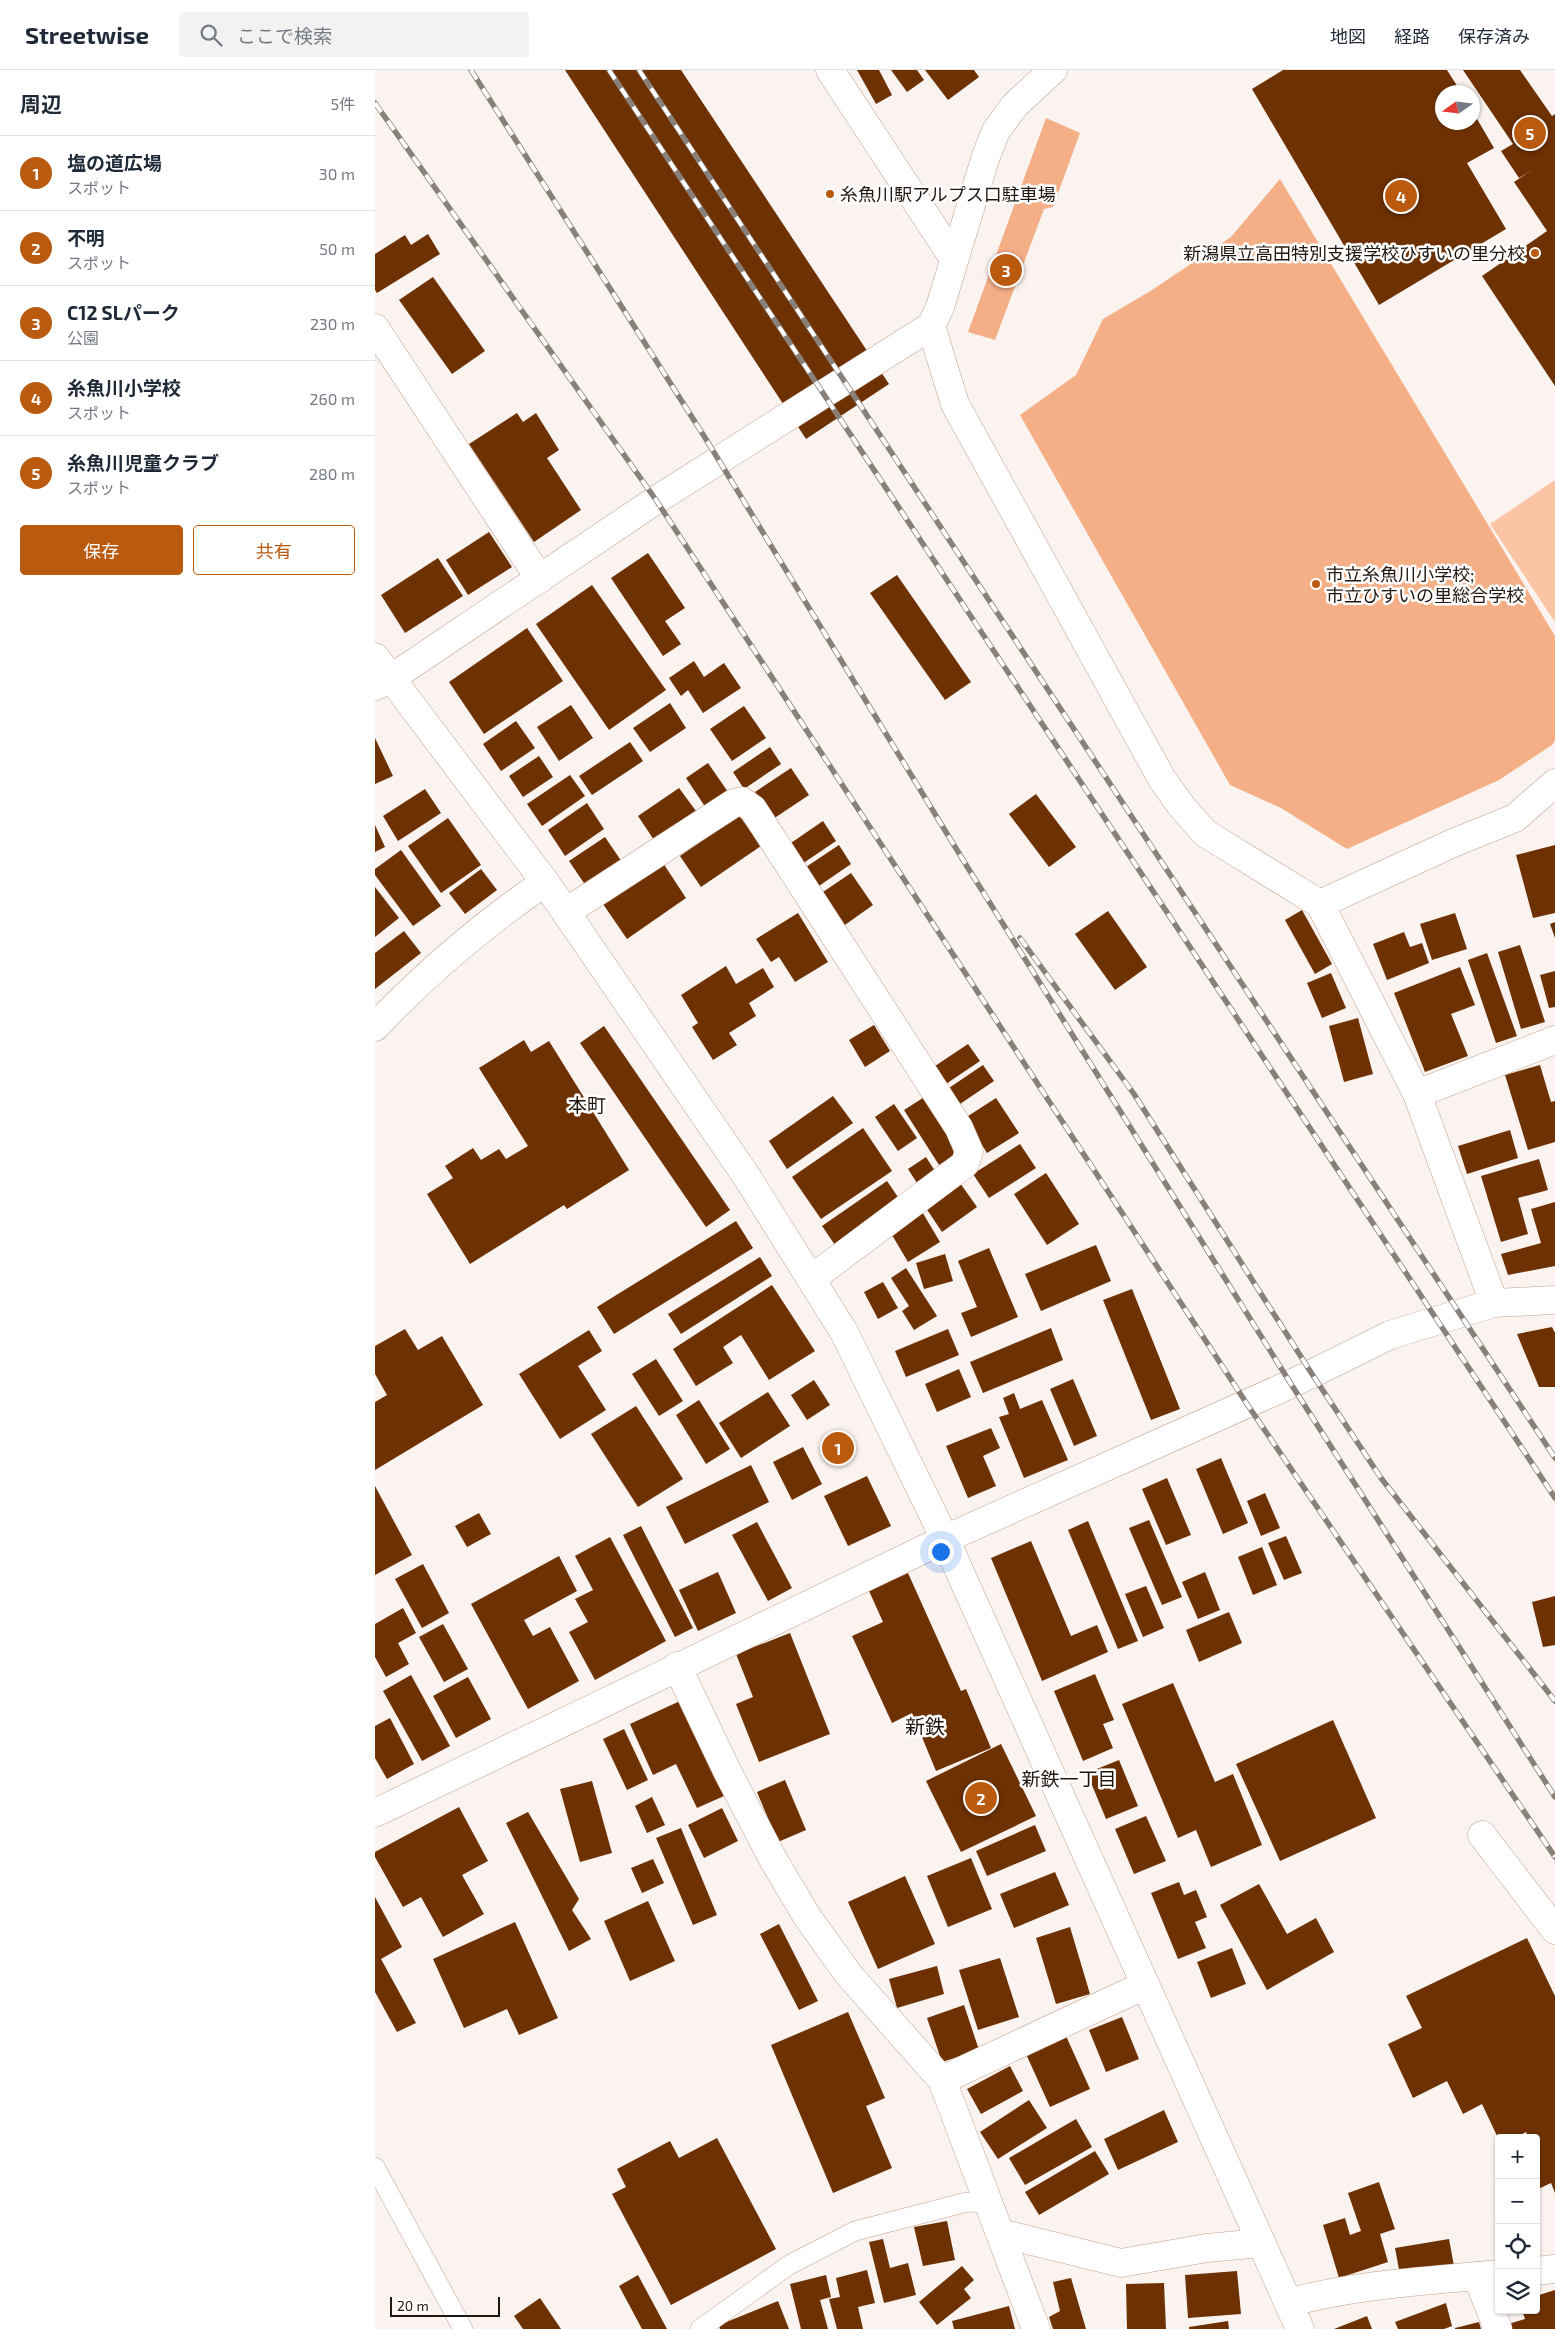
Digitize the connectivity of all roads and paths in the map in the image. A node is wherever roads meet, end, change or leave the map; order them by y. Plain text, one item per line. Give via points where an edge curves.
1 (830, 70) edge
2 (1053, 70) edge
3 (955, 259) junction
4 (931, 326) junction
5 (375, 328) edge
6 (540, 579) junction
7 (380, 674) edge
8 (1555, 783) edge
9 (545, 882) junction
10 (1320, 904) junction
11 (566, 912) junction
12 (375, 1027) edge
13 (1555, 1040) edge
14 (1417, 1094) junction
15 (811, 1279) junction
16 (1555, 1300) edge
17 (1494, 1303) junction
18 (945, 1539) junction
19 (677, 1666) junction
20 (375, 1813) edge
21 (1482, 1835) dead end
22 (1555, 1930) edge
23 (1145, 1985) junction
24 (942, 2080) junction
25 (375, 2167) edge
26 (989, 2203) junction
27 (1000, 2234) junction
28 (1261, 2243) junction
29 (1555, 2269) edge
30 (1540, 2271) edge
31 (1488, 2275) edge
32 (1288, 2303) junction
33 (463, 2329) edge
34 (701, 2329) edge
35 (1036, 2329) edge
36 (1299, 2329) edge
37 (1497, 2329) edge

1 - 3 street
2 - 3 street via 1015,105 996,130
3 - 4 street
4 - 6 street via 656,500
4 - 10 street via 955,404 1162,779 1205,833
5 - 6 street
6 - 7 street
7 - 9 street
8 - 10 street via 1515,818
9 - 11 street
9 - 12 street via 505,909 409,991
10 - 14 street
11 - 15 street via 747,1177
11 - 15 street via 734,803 742,802 753,809 959,1128 969,1151 965,1164
13 - 14 street
14 - 17 street
15 - 18 street via 844,1332
16 - 17 street
17 - 18 street via 1390,1335 1291,1384
18 - 19 street
18 - 23 street
19 - 20 street
19 - 24 street via 746,1808 808,1918 849,1975
21 - 22 street
23 - 24 street
23 - 28 street
24 - 26 street
25 - 33 lane
26 - 27 street
26 - 34 lane via 967,2202 855,2231 789,2265
27 - 28 street via 1121,2263 1207,2248
27 - 35 street
28 - 32 street
29 - 30 street
31 - 32 street via 1363,2288
31 - 37 street
32 - 36 street

